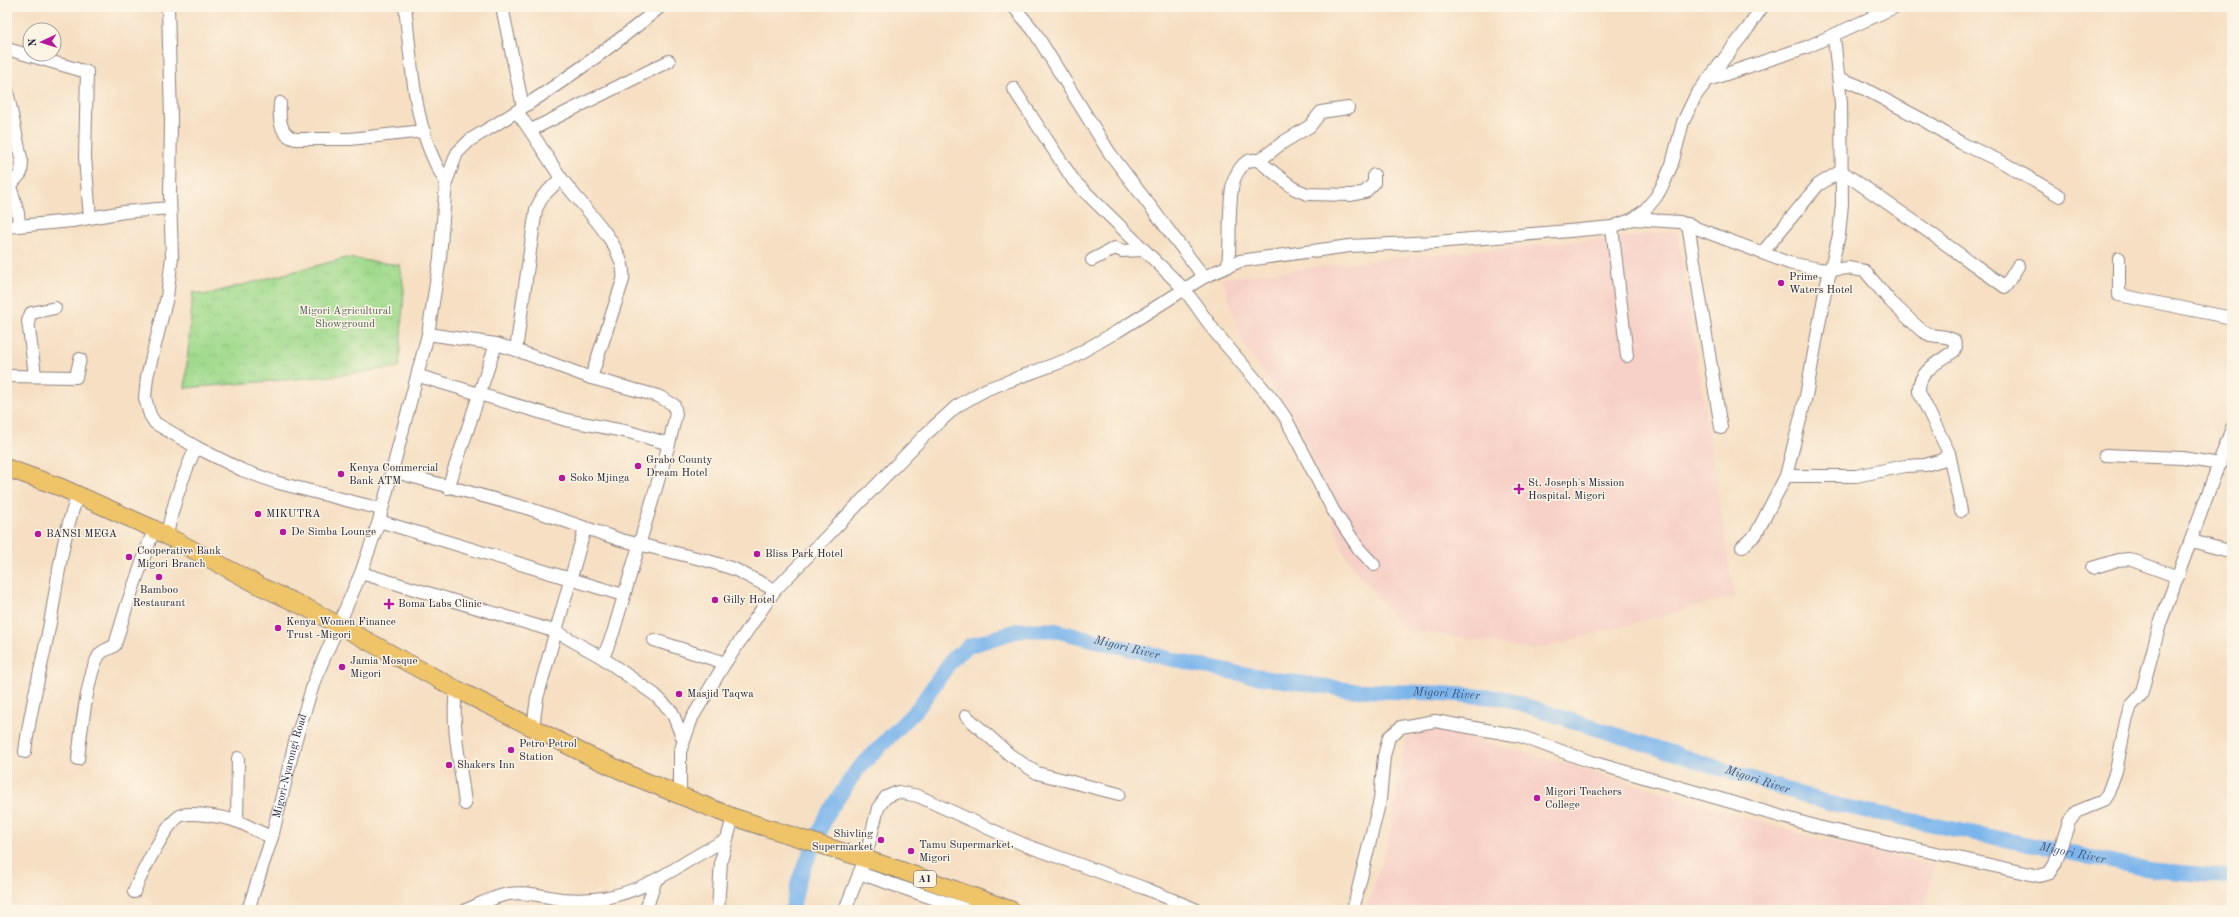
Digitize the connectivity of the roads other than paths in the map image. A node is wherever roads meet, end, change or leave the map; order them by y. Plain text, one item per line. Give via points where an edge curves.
1 (168, 7) edge
2 (405, 7) edge
3 (502, 7) edge
4 (660, 7) edge
5 (1014, 7) edge
6 (1762, 7) edge
7 (1895, 7) edge
8 (1834, 37) junction
9 (7, 49) edge
10 (669, 60) dead end
11 (1839, 78) junction
12 (1708, 80) junction
13 (1013, 88) dead end
14 (7, 91) edge
15 (280, 103) dead end
16 (1348, 108) dead end
17 (520, 109) junction
18 (531, 130) junction
19 (424, 131) junction
20 (1259, 161) junction
21 (1841, 171) junction
22 (1374, 175) dead end
23 (561, 178) junction
24 (446, 182) junction
25 (2060, 196) dead end
26 (170, 208) junction
27 (90, 218) junction
28 (1633, 219) junction
29 (1688, 224) junction
30 (13, 226) edge
31 (1612, 227) junction
32 (1122, 229) junction
33 (1115, 248) junction
34 (1143, 250) junction
35 (1762, 254) junction
36 (2119, 258) dead end
37 (1092, 260) dead end
38 (1228, 265) junction
39 (2018, 266) dead end
40 (1831, 270) junction
41 (1204, 277) junction
42 (1185, 290) junction
43 (55, 308) dead end
44 (2232, 318) edge
45 (428, 334) junction
46 (496, 344) junction
47 (516, 350) junction
48 (1627, 356) dead end
49 (80, 359) dead end
50 (35, 375) junction
51 (7, 376) edge
52 (419, 376) junction
53 (591, 378) junction
54 (479, 395) junction
55 (1721, 428) dead end
56 (2232, 428) edge
57 (669, 444) junction
58 (196, 447) junction
59 (1949, 453) junction
60 (2105, 455) dead end
61 (2220, 464) junction
62 (7, 468) edge
63 (392, 471) junction
64 (1786, 476) junction
65 (448, 488) junction
66 (78, 495) junction
67 (1961, 511) dead end
68 (380, 515) junction
69 (585, 528) junction
70 (160, 533) junction
71 (2192, 541) junction
72 (639, 544) junction
73 (1742, 547) dead end
74 (2232, 552) edge
75 (1374, 565) dead end
76 (2092, 568) dead end
77 (361, 573) junction
78 (2178, 577) junction
79 (571, 578) junction
80 (775, 590) junction
81 (623, 595) junction
82 (339, 625) junction
83 (557, 632) junction
84 (654, 640) dead end
85 (602, 658) junction
86 (725, 663) junction
87 (456, 689) junction
88 (966, 716) dead end
89 (533, 728) junction
90 (683, 739) junction
91 (25, 752) dead end
92 (238, 758) dead end
93 (78, 759) dead end
94 (1119, 794) dead end
95 (680, 796) junction
96 (465, 804) dead end
97 (733, 817) junction
98 (237, 821) junction
99 (272, 837) junction
100 (726, 840) junction
101 (862, 866) junction
102 (655, 882) junction
103 (134, 892) dead end
104 (248, 910) edge
105 (466, 910) edge
106 (646, 910) edge
107 (718, 910) edge
108 (845, 910) edge
109 (968, 910) edge
110 (1011, 910) edge
111 (1197, 910) edge
112 (1353, 910) edge

1 - 26 street
2 - 19 street via 415,89
3 - 17 street
4 - 17 street, Migori-Nyarongi Road
5 - 41 street via 1034,31 1109,152
6 - 12 street
7 - 8 street
8 - 11 street
8 - 12 street
9 - 27 street via 87,72 85,156
10 - 18 street
11 - 21 street
11 - 25 street via 1925,121
12 - 28 street via 1688,108 1664,183 1656,197
13 - 32 street via 1074,181
14 - 30 street via 22,163 22,173 10,186 18,213
15 - 19 street via 283,131 289,138 336,140
16 - 20 street via 1321,112 1310,126
17 - 18 street
17 - 24 street, Migori-Nyarongi Road via 463,145
18 - 23 street
19 - 24 street via 431,155
20 - 22 street via 1296,189 1314,195 1365,192 1374,183
20 - 38 street via 1251,160 1242,167 1232,187
21 - 35 street via 1818,185
21 - 39 street via 2005,287
21 - 40 street via 1841,219
23 - 47 street via 543,196 536,209
23 - 53 street via 616,251 624,273
24 - 45 street, Migori-Nyarongi Road via 440,258
26 - 27 street
26 - 58 street via 171,272 154,355 147,376 145,398 155,423
27 - 30 street
28 - 29 street via 1672,220
28 - 31 street
29 - 35 street
29 - 55 street
31 - 38 street via 1533,235 1349,246 1256,258
31 - 48 street
32 - 33 street
32 - 34 street
33 - 34 street via 1122,251
33 - 37 street
34 - 42 street
35 - 40 street via 1789,263
36 - 44 street via 2119,295
38 - 41 street
40 - 59 street via 1848,268 1865,271 1891,302 1922,331 1954,340 1954,351 1925,373 1919,387
40 - 64 street via 1806,396
41 - 42 street
42 - 75 street via 1215,332 1285,417 1332,510 1359,549
42 - 80 street via 1069,359 987,389 957,406 926,433
43 - 50 street via 34,311 28,321
45 - 46 street
45 - 52 street, Migori-Nyarongi Road
46 - 47 street
46 - 54 street
47 - 53 street
49 - 50 street via 76,377
50 - 51 street
52 - 54 street
52 - 63 street, Migori-Nyarongi Road
53 - 57 street via 672,402 676,414
54 - 57 street via 566,420 629,432
54 - 65 street
56 - 61 street
57 - 72 street
58 - 68 street via 242,470
58 - 70 street
59 - 64 street via 1942,460 1925,465 1905,466 1856,476
59 - 67 street
60 - 61 street via 2182,458
61 - 71 street
62 - 66 highway, A1
63 - 65 street
63 - 68 street, Migori-Nyarongi Road
64 - 73 street via 1756,534
65 - 69 street via 530,509
66 - 70 highway, A1
66 - 91 street via 57,571 50,624 29,716
68 - 77 street, Migori-Nyarongi Road
68 - 79 street
69 - 72 street
69 - 79 street
70 - 82 highway, A1
70 - 93 street via 127,605 115,645 101,653 94,668 85,706
71 - 74 street
71 - 78 street
72 - 80 street via 734,569
72 - 81 street
76 - 78 street via 2129,559
77 - 82 street, Migori-Nyarongi Road
77 - 83 street
78 - 112 street via 2160,624 2141,696 2132,706 2126,721 2116,771 2108,793 2103,801 2076,812 2069,822 2055,864 2049,873 2039,876 1851,835 1591,762 1520,736 1435,721 1401,727 1388,737 1380,800
79 - 81 street
79 - 83 street
80 - 86 street
81 - 85 street via 613,633
82 - 87 highway, A1
82 - 99 street, Migori-Nyarongi Road via 309,698
83 - 85 street
83 - 89 street via 537,698
84 - 86 street
85 - 90 street via 665,703 678,722
86 - 90 street via 692,718
87 - 89 highway, A1
87 - 96 street via 457,746
88 - 94 street via 1010,755 1037,774
89 - 95 highway, A1
90 - 95 street via 680,752
92 - 98 street
95 - 97 highway, A1
97 - 100 street
97 - 101 highway, A1 via 837,851
98 - 99 street
98 - 103 street via 191,815 177,818 172,822 147,864
99 - 104 street, Migori-Nyarongi Road
100 - 102 street
100 - 107 street via 719,875
101 - 108 street
101 - 109 street
101 - 110 highway, A1
101 - 111 street via 881,802 892,793 907,792 1025,845
102 - 105 street via 615,896 588,899 508,894
102 - 106 street

